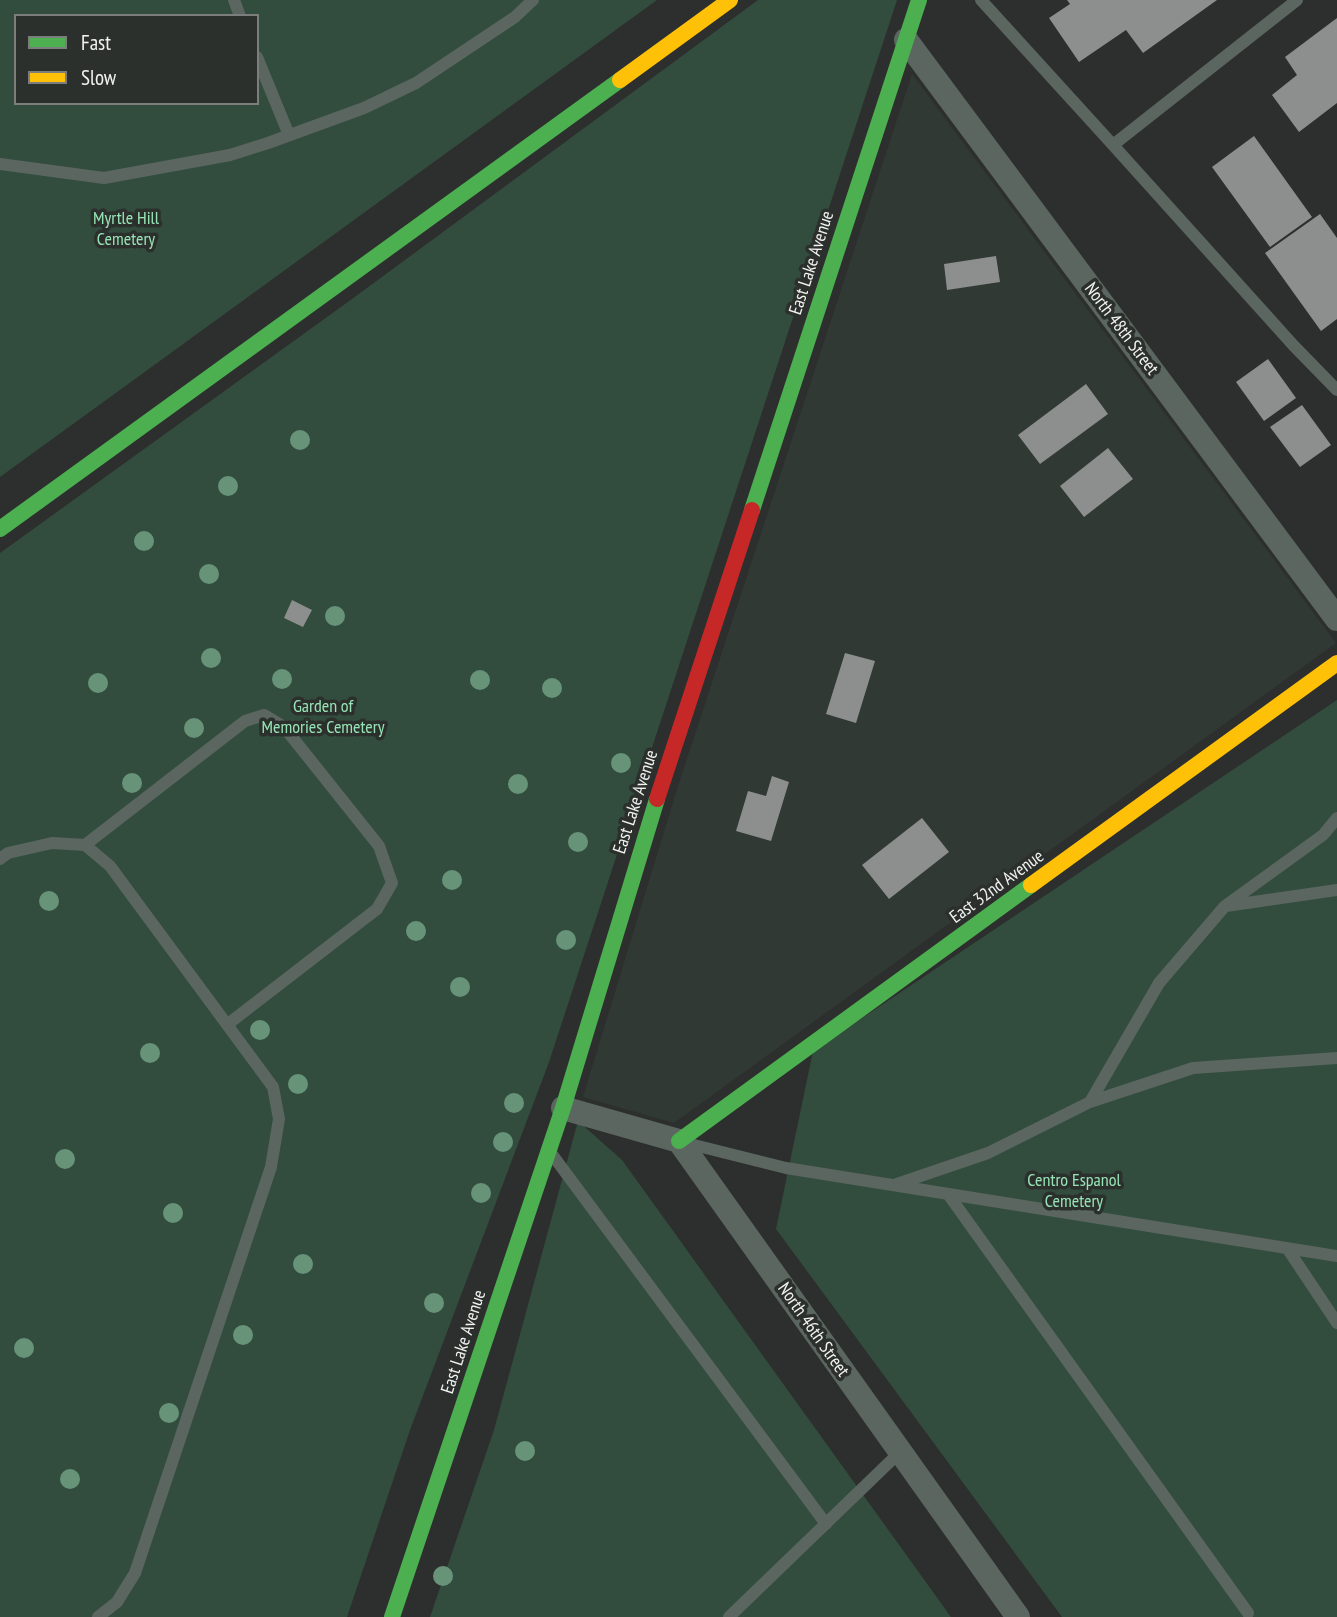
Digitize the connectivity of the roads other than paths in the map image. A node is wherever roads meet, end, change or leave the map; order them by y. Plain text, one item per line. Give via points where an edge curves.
1 (533, 0) edge
2 (730, 0) edge
3 (919, 0) edge
4 (981, 0) edge
5 (1297, 0) edge
6 (906, 40) junction
7 (259, 62) edge
8 (289, 135) junction
9 (1113, 145) junction
10 (0, 164) edge
11 (1337, 390) edge
12 (0, 529) edge
13 (1337, 619) edge
14 (1337, 663) edge
15 (1337, 818) edge
16 (85, 845) junction
17 (0, 859) edge
18 (1337, 890) edge
19 (1225, 906) junction
20 (228, 1024) junction
21 (1337, 1058) edge
22 (1090, 1102) junction
23 (563, 1108) junction
24 (679, 1141) junction
25 (549, 1150) junction
26 (894, 1185) junction
27 (948, 1194) junction
28 (1287, 1248) junction
29 (1337, 1256) edge
30 (1337, 1323) edge
31 (900, 1452) junction
32 (826, 1524) junction
33 (1248, 1613) dead end
34 (98, 1617) edge
35 (392, 1617) edge
36 (729, 1617) edge
37 (1018, 1617) edge

1 - 8 lane via 416,83
2 - 12 street
3 - 6 street, East Lake Avenue
4 - 9 lane
5 - 9 lane
6 - 13 street, North 48th Street
6 - 23 street, East Lake Avenue via 646,833
7 - 8 lane
8 - 10 lane via 230,155 104,178
9 - 11 lane
14 - 24 street, East 32nd Avenue
15 - 19 lane via 1323,835
16 - 17 lane via 52,843
16 - 20 lane via 110,866
16 - 20 lane via 244,721 264,715 284,727 379,846 392,883 377,909
18 - 19 lane
19 - 22 lane via 1159,983
20 - 34 lane via 274,1087 279,1119 271,1167 135,1573 117,1602
21 - 22 lane via 1193,1068
22 - 26 lane via 988,1153
23 - 24 street
23 - 25 street, East Lake Avenue
24 - 26 lane via 786,1168
24 - 31 street, North 46th Street
25 - 32 lane
25 - 35 street, East Lake Avenue
26 - 27 lane
27 - 28 lane
27 - 33 lane
28 - 29 lane
28 - 30 lane
31 - 32 lane
31 - 37 street, North 46th Street
32 - 36 lane

